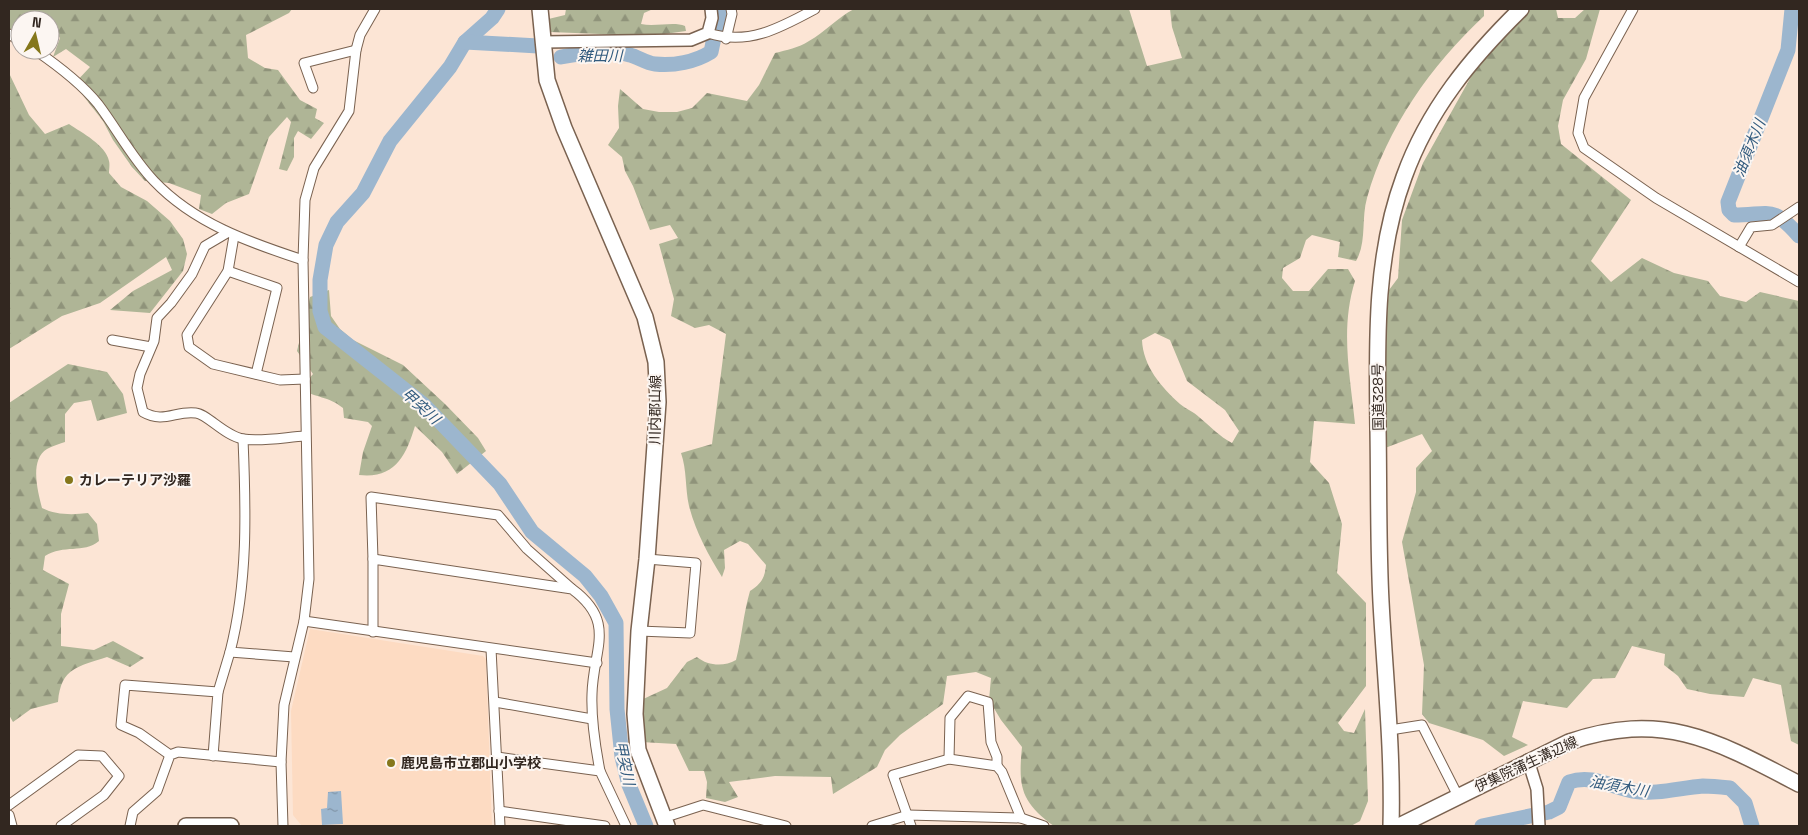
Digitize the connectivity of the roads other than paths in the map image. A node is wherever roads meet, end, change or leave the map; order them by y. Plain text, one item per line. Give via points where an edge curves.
1 (375, 9) edge
2 (540, 9) edge
3 (711, 9) edge
4 (731, 9) edge
5 (815, 9) edge
6 (1521, 9) edge
7 (1633, 9) edge
8 (708, 33) junction
9 (725, 39) junction
10 (543, 42) junction
11 (356, 50) junction
12 (47, 60) edge
13 (313, 88) dead end
14 (1799, 207) edge
15 (231, 234) junction
16 (1739, 247) junction
17 (303, 260) junction
18 (228, 271) junction
19 (1799, 282) edge
20 (112, 340) dead end
21 (151, 347) junction
22 (256, 374) junction
23 (305, 379) junction
24 (305, 436) junction
25 (243, 439) junction
26 (373, 559) junction
27 (647, 560) junction
28 (572, 589) junction
29 (304, 621) junction
30 (639, 631) junction
31 (374, 632) junction
32 (491, 649) junction
33 (230, 652) junction
34 (294, 657) junction
35 (597, 663) junction
36 (218, 692) junction
37 (495, 702) junction
38 (592, 719) junction
39 (1390, 730) junction
40 (170, 755) junction
41 (213, 756) junction
42 (497, 758) junction
43 (949, 759) junction
44 (1528, 760) junction
45 (281, 762) junction
46 (997, 766) junction
47 (600, 771) junction
48 (1799, 784) edge
49 (1458, 796) junction
50 (9, 805) edge
51 (499, 812) junction
52 (9, 815) edge
53 (908, 815) junction
54 (1021, 818) junction
55 (665, 822) edge
56 (12, 826) edge
57 (61, 826) edge
58 (130, 826) edge
59 (186, 826) edge
60 (192, 826) edge
61 (231, 826) edge
62 (283, 826) edge
63 (500, 826) edge
64 (605, 826) edge
65 (626, 826) edge
66 (786, 826) edge
67 (872, 826) edge
68 (911, 826) edge
69 (1044, 826) edge
70 (1391, 826) edge
71 (1400, 826) edge
72 (1539, 826) edge

1 - 11 street via 360,35
2 - 10 main road, 川内郡山線
3 - 8 street
4 - 9 street
5 - 9 street via 764,34
6 - 39 main road, 国道328号 via 1478,52 1428,122 1403,179 1388,233 1380,283 1377,339 1381,601
7 - 16 street via 1584,98 1578,123 1579,139 1584,148 1606,165
8 - 9 street
8 - 10 street via 691,40
10 - 27 main road, 川内郡山線 via 547,80 644,317 656,362 658,402
11 - 13 street via 304,63
11 - 17 street via 349,111 325,147 309,183 305,200
12 - 15 street via 96,102 153,180 194,213
14 - 16 street via 1772,226 1751,227
15 - 17 street
15 - 18 street
15 - 21 street via 205,246 192,274 157,318
16 - 19 street
17 - 23 street
18 - 22 street via 277,288
18 - 22 street via 187,336 189,347 213,364
20 - 21 street
21 - 25 street via 137,388 143,412 153,418 194,412 217,428
22 - 23 street via 280,380
23 - 24 street
24 - 25 street
24 - 29 street via 309,578
25 - 33 street via 246,522 240,606
26 - 28 street
26 - 28 street via 372,498 498,515 527,549
26 - 31 street
27 - 30 main road, 川内郡山線
27 - 30 street via 696,563 690,634
28 - 35 street via 595,611 599,629
29 - 31 street
29 - 34 street
30 - 55 main road, 川内郡山線 via 635,714 638,750
31 - 32 street
32 - 35 street
32 - 37 street
33 - 34 street
33 - 36 street
34 - 45 street via 284,705
35 - 38 street
36 - 40 street via 125,685 121,725 139,733
36 - 41 street
37 - 38 street
37 - 42 street
38 - 47 street
39 - 49 street via 1422,725
39 - 70 main road, 国道328号
40 - 41 street via 178,752
40 - 58 street via 157,792 133,812
41 - 45 street
42 - 47 street
42 - 51 street
43 - 46 street
43 - 46 street via 950,718 968,696 988,702 991,742
43 - 53 street via 893,775
44 - 48 main road, 伊集院蒲生溝辺線 via 1588,735 1629,728 1657,728 1706,738
44 - 49 main road, 伊集院蒲生溝辺線
44 - 72 street via 1537,789
45 - 62 street
46 - 54 street
47 - 65 street
49 - 71 main road, 伊集院蒲生溝辺線
50 - 57 street via 78,754 102,756 120,776 104,795
51 - 63 street
51 - 64 street
52 - 56 street
53 - 54 street
53 - 67 street
53 - 68 street
54 - 69 street
55 - 66 street via 703,805
59 - 60 main road
60 - 61 main road

